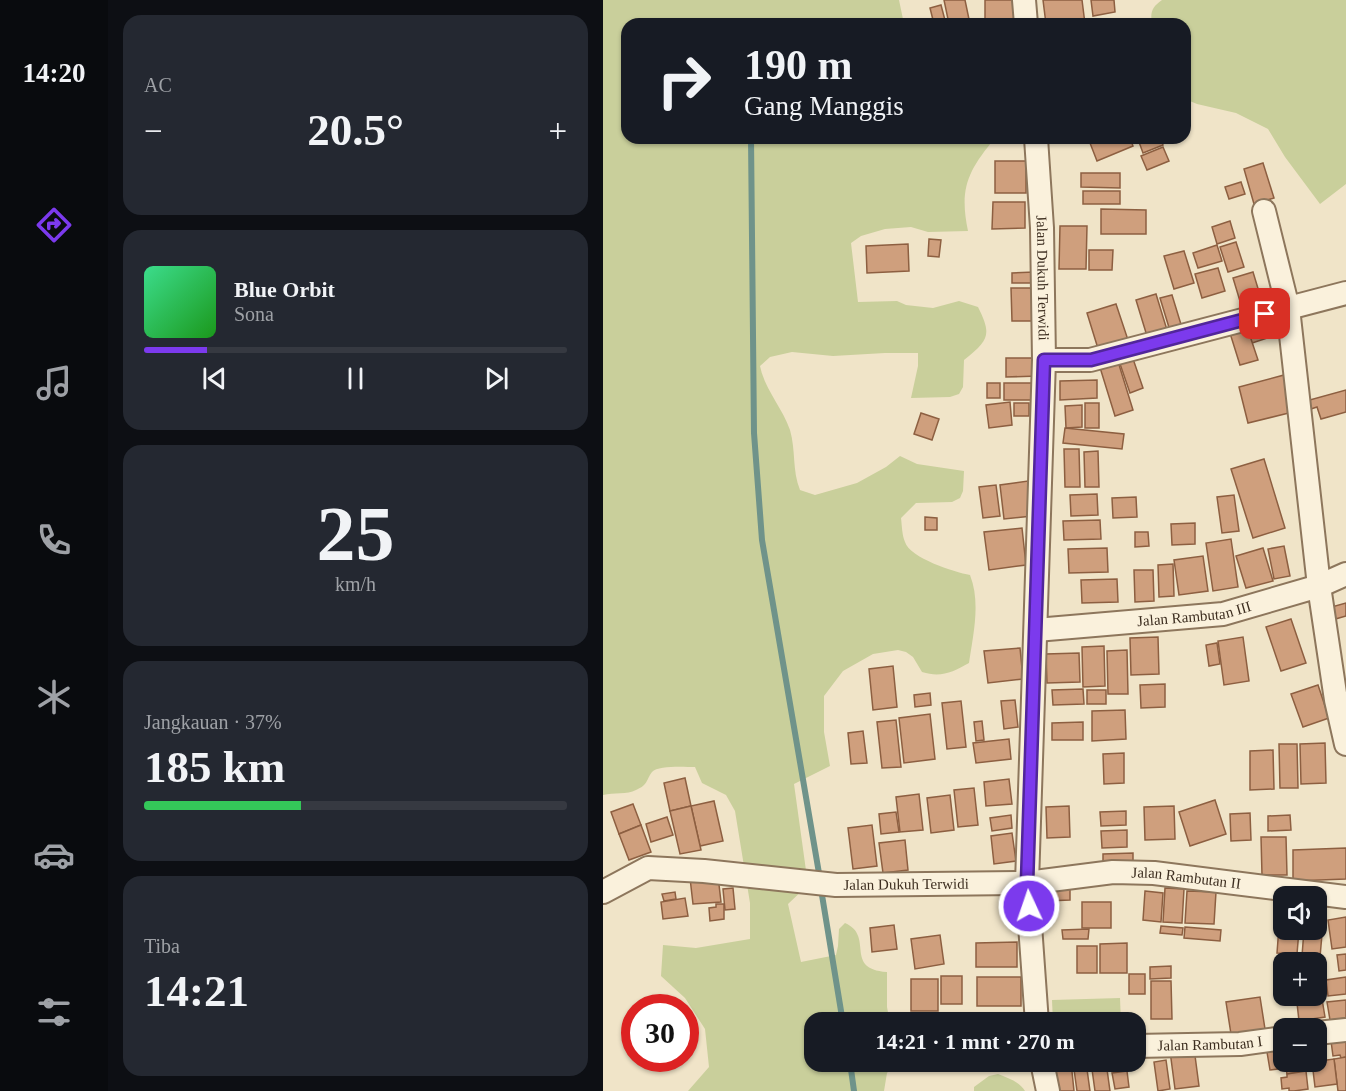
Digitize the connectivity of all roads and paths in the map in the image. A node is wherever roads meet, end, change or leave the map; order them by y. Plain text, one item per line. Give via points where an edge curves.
1 (1024, 0) edge
2 (1026, 18) edge
3 (1036, 144) edge
4 (1264, 211) dead end
5 (1346, 292) edge
6 (1288, 308) junction
7 (1044, 360) junction
8 (1346, 574) edge
9 (1319, 586) junction
10 (1036, 630) junction
11 (1346, 744) edge
12 (1027, 883) junction
13 (603, 892) edge
14 (1346, 897) edge
15 (1036, 1012) edge
16 (1346, 1030) edge
17 (1327, 1032) edge
18 (1273, 1040) edge
19 (1146, 1046) edge
20 (1044, 1072) edge
21 (1048, 1091) edge

1 - 2 street
3 - 7 street, Jalan Dukuh Terwidi
4 - 6 street
5 - 6 street
6 - 7 street via 1091,360
6 - 9 street
7 - 10 street, Jalan Dukuh Terwidi
8 - 9 street, Jalan Rambutan III
9 - 10 street, Jalan Rambutan III via 1224,614
9 - 11 street
10 - 12 street, Jalan Dukuh Terwidi
12 - 13 street, Jalan Dukuh Terwidi via 836,885 648,868
12 - 14 street, Jalan Rambutan II via 1113,872 1154,873
12 - 15 street, Jalan Dukuh Terwidi
16 - 17 street
18 - 19 street, Jalan Rambutan I
20 - 21 street

